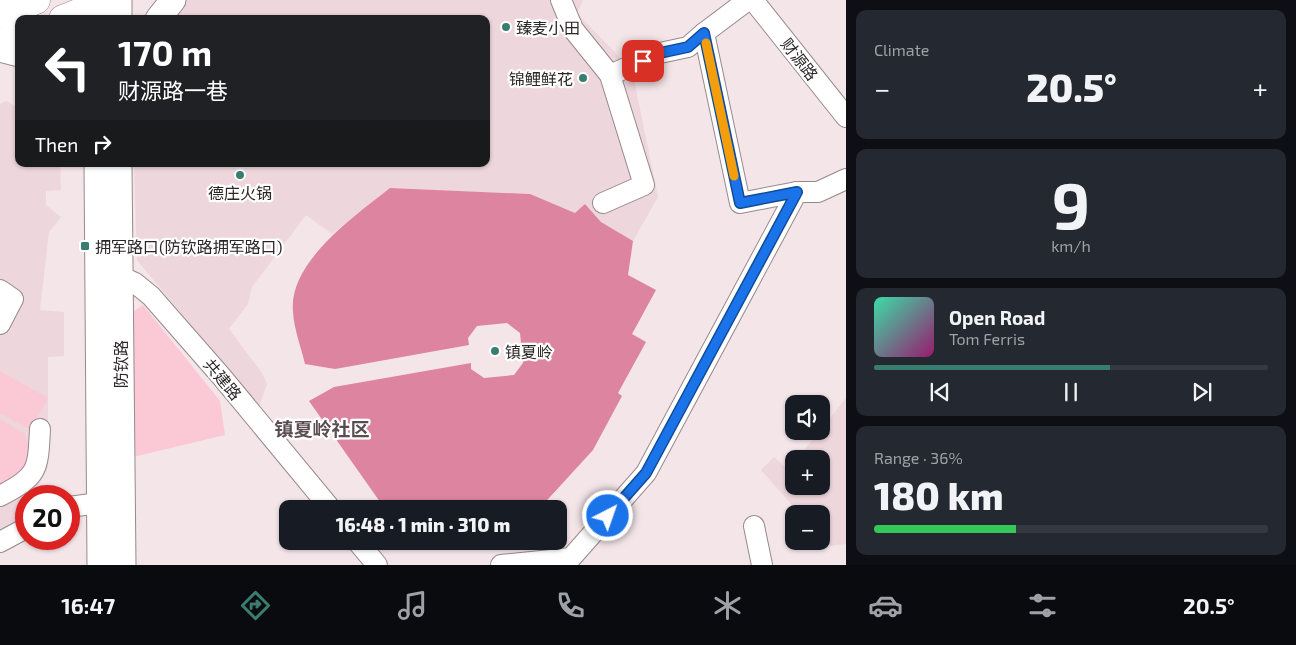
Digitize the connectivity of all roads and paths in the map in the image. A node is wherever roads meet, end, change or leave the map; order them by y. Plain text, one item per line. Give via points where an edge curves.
1 (7, 0) edge
2 (36, 0) edge
3 (173, 0) edge
4 (561, 0) edge
5 (748, 0) edge
6 (753, 0) edge
7 (0, 6) edge
8 (106, 7) edge
9 (0, 14) edge
10 (77, 15) edge
11 (161, 15) edge
12 (704, 33) junction
13 (15, 37) edge
14 (0, 43) edge
15 (0, 49) edge
16 (15, 53) edge
17 (610, 75) junction
18 (846, 117) edge
19 (97, 167) edge
20 (119, 167) edge
21 (846, 179) edge
22 (797, 192) junction
23 (603, 203) dead end
24 (109, 276) junction
25 (0, 290) edge
26 (0, 324) edge
27 (40, 429) dead end
28 (0, 496) edge
29 (324, 500) edge
30 (99, 503) junction
31 (80, 506) edge
32 (754, 526) dead end
33 (15, 534) edge
34 (0, 542) edge
35 (364, 550) edge
36 (100, 565) edge
37 (123, 565) edge
38 (377, 565) edge
39 (501, 565) edge
40 (762, 565) edge

1 - 7 main road
2 - 9 highway
3 - 11 main road
4 - 17 street via 573,29
5 - 12 street
6 - 18 street, 财源路
8 - 10 highway
12 - 17 street via 688,47 660,53
12 - 22 street via 740,203
13 - 14 highway
15 - 16 main road
17 - 23 street via 644,185
19 - 24 main road, 防钦路
20 - 24 main road, 防钦路
21 - 22 street via 818,192
22 - 39 street via 646,473 571,558
24 - 29 street, 共建路 via 135,282 151,296
24 - 30 main road, 防钦路
24 - 37 main road, 防钦路
25 - 26 street via 13,299
27 - 28 street via 38,462 25,483
30 - 31 street
30 - 36 main road, 防钦路
32 - 40 street
33 - 34 street
35 - 38 street

